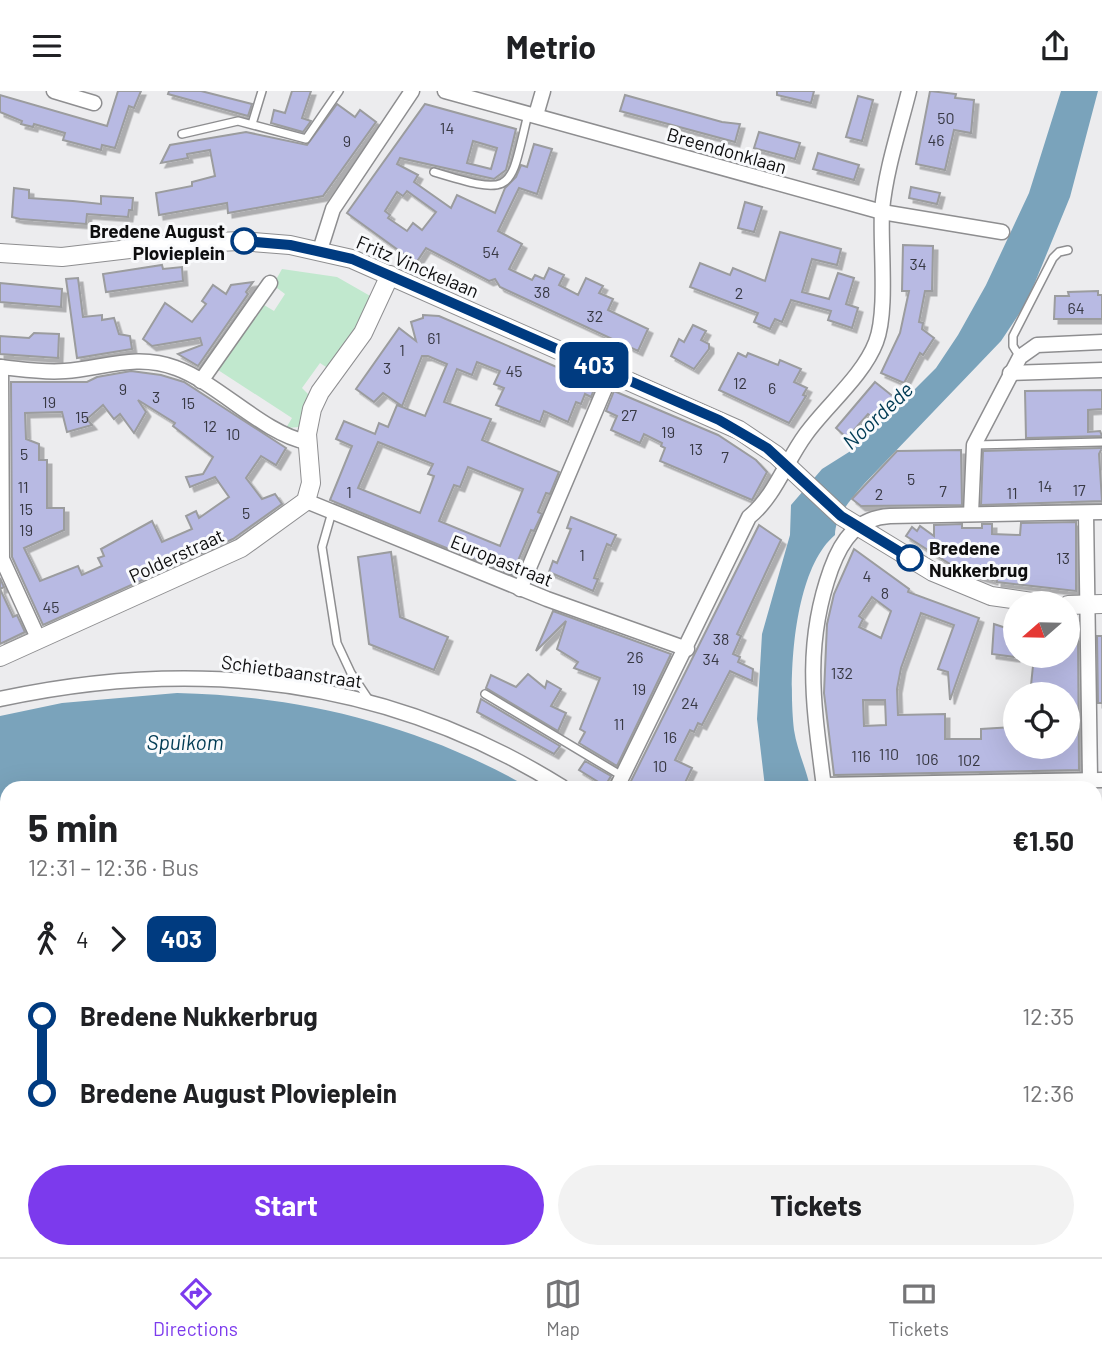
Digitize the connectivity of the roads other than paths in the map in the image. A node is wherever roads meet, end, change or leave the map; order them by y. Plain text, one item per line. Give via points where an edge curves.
1 (54, 91) edge
2 (262, 91) edge
3 (339, 91) edge
4 (412, 91) edge
5 (445, 91) edge
6 (543, 91) edge
7 (907, 91) edge
8 (94, 103) dead end
9 (532, 114) junction
10 (252, 124) junction
11 (182, 134) dead end
12 (434, 172) dead end
13 (882, 212) junction
14 (1002, 232) dead end
15 (320, 250) junction
16 (1068, 250) dead end
17 (0, 253) edge
18 (390, 275) junction
19 (270, 283) dead end
20 (1102, 342) edge
21 (1020, 357) junction
22 (0, 367) edge
23 (1102, 370) edge
24 (1010, 373) junction
25 (611, 374) junction
26 (201, 381) junction
27 (307, 442) junction
28 (1102, 442) edge
29 (974, 445) junction
30 (786, 465) junction
31 (0, 498) edge
32 (306, 501) junction
33 (332, 512) junction
34 (1102, 512) edge
35 (1086, 513) junction
36 (971, 514) junction
37 (849, 520) junction
38 (520, 589) junction
39 (1003, 598) edge
40 (1095, 605) edge
41 (39, 640) junction
42 (687, 649) junction
43 (0, 657) edge
44 (485, 694) dead end
45 (0, 699) edge
46 (369, 700) junction
47 (1096, 780) edge
48 (550, 781) edge
49 (617, 781) edge
50 (620, 781) edge
51 (823, 781) edge
52 (1078, 781) edge

1 - 8 street
2 - 10 lane
3 - 10 lane via 306,139
4 - 15 street via 334,209
5 - 9 street, Breendonklaan
6 - 9 street
7 - 13 street
9 - 12 lane via 513,174 503,183 481,187
9 - 13 street, Breendonklaan
10 - 11 lane via 238,121
13 - 14 street, Breendonklaan
13 - 30 street via 883,310 876,344
15 - 17 street, Fritz Vinckelaan via 219,241 72,257
15 - 18 street, Fritz Vinckelaan
16 - 21 lane via 1053,258 1013,336
18 - 25 street, Fritz Vinckelaan
18 - 27 street via 363,333 316,401
19 - 26 street
20 - 21 street via 1037,345
21 - 24 street
22 - 26 street via 66,371 146,360 178,368
22 - 31 street
23 - 24 street
24 - 29 street
25 - 30 street, Fritz Vinckelaan via 739,430
25 - 38 street
26 - 27 street via 285,434
27 - 32 street via 312,474
28 - 29 lane
29 - 36 street
30 - 37 street, Fritz Vinckelaan
30 - 42 street via 769,496 749,517
31 - 41 street via 2,559
32 - 33 street, Europastraat
32 - 41 street, Polderstraat via 241,548
33 - 38 street, Europastraat
33 - 46 lane via 322,547 337,643
34 - 35 street
35 - 36 street
35 - 40 street
36 - 37 street
37 - 39 street, Fritz Vinckelaan via 933,572
37 - 51 street via 815,620 814,702
38 - 42 street, Europastraat
40 - 47 street
41 - 43 street, Polderstraat
42 - 50 street
44 - 49 lane
45 - 46 street, Schietbaanstraat via 75,686 169,678 274,684
46 - 48 street, Schietbaanstraat via 447,727
47 - 52 street

